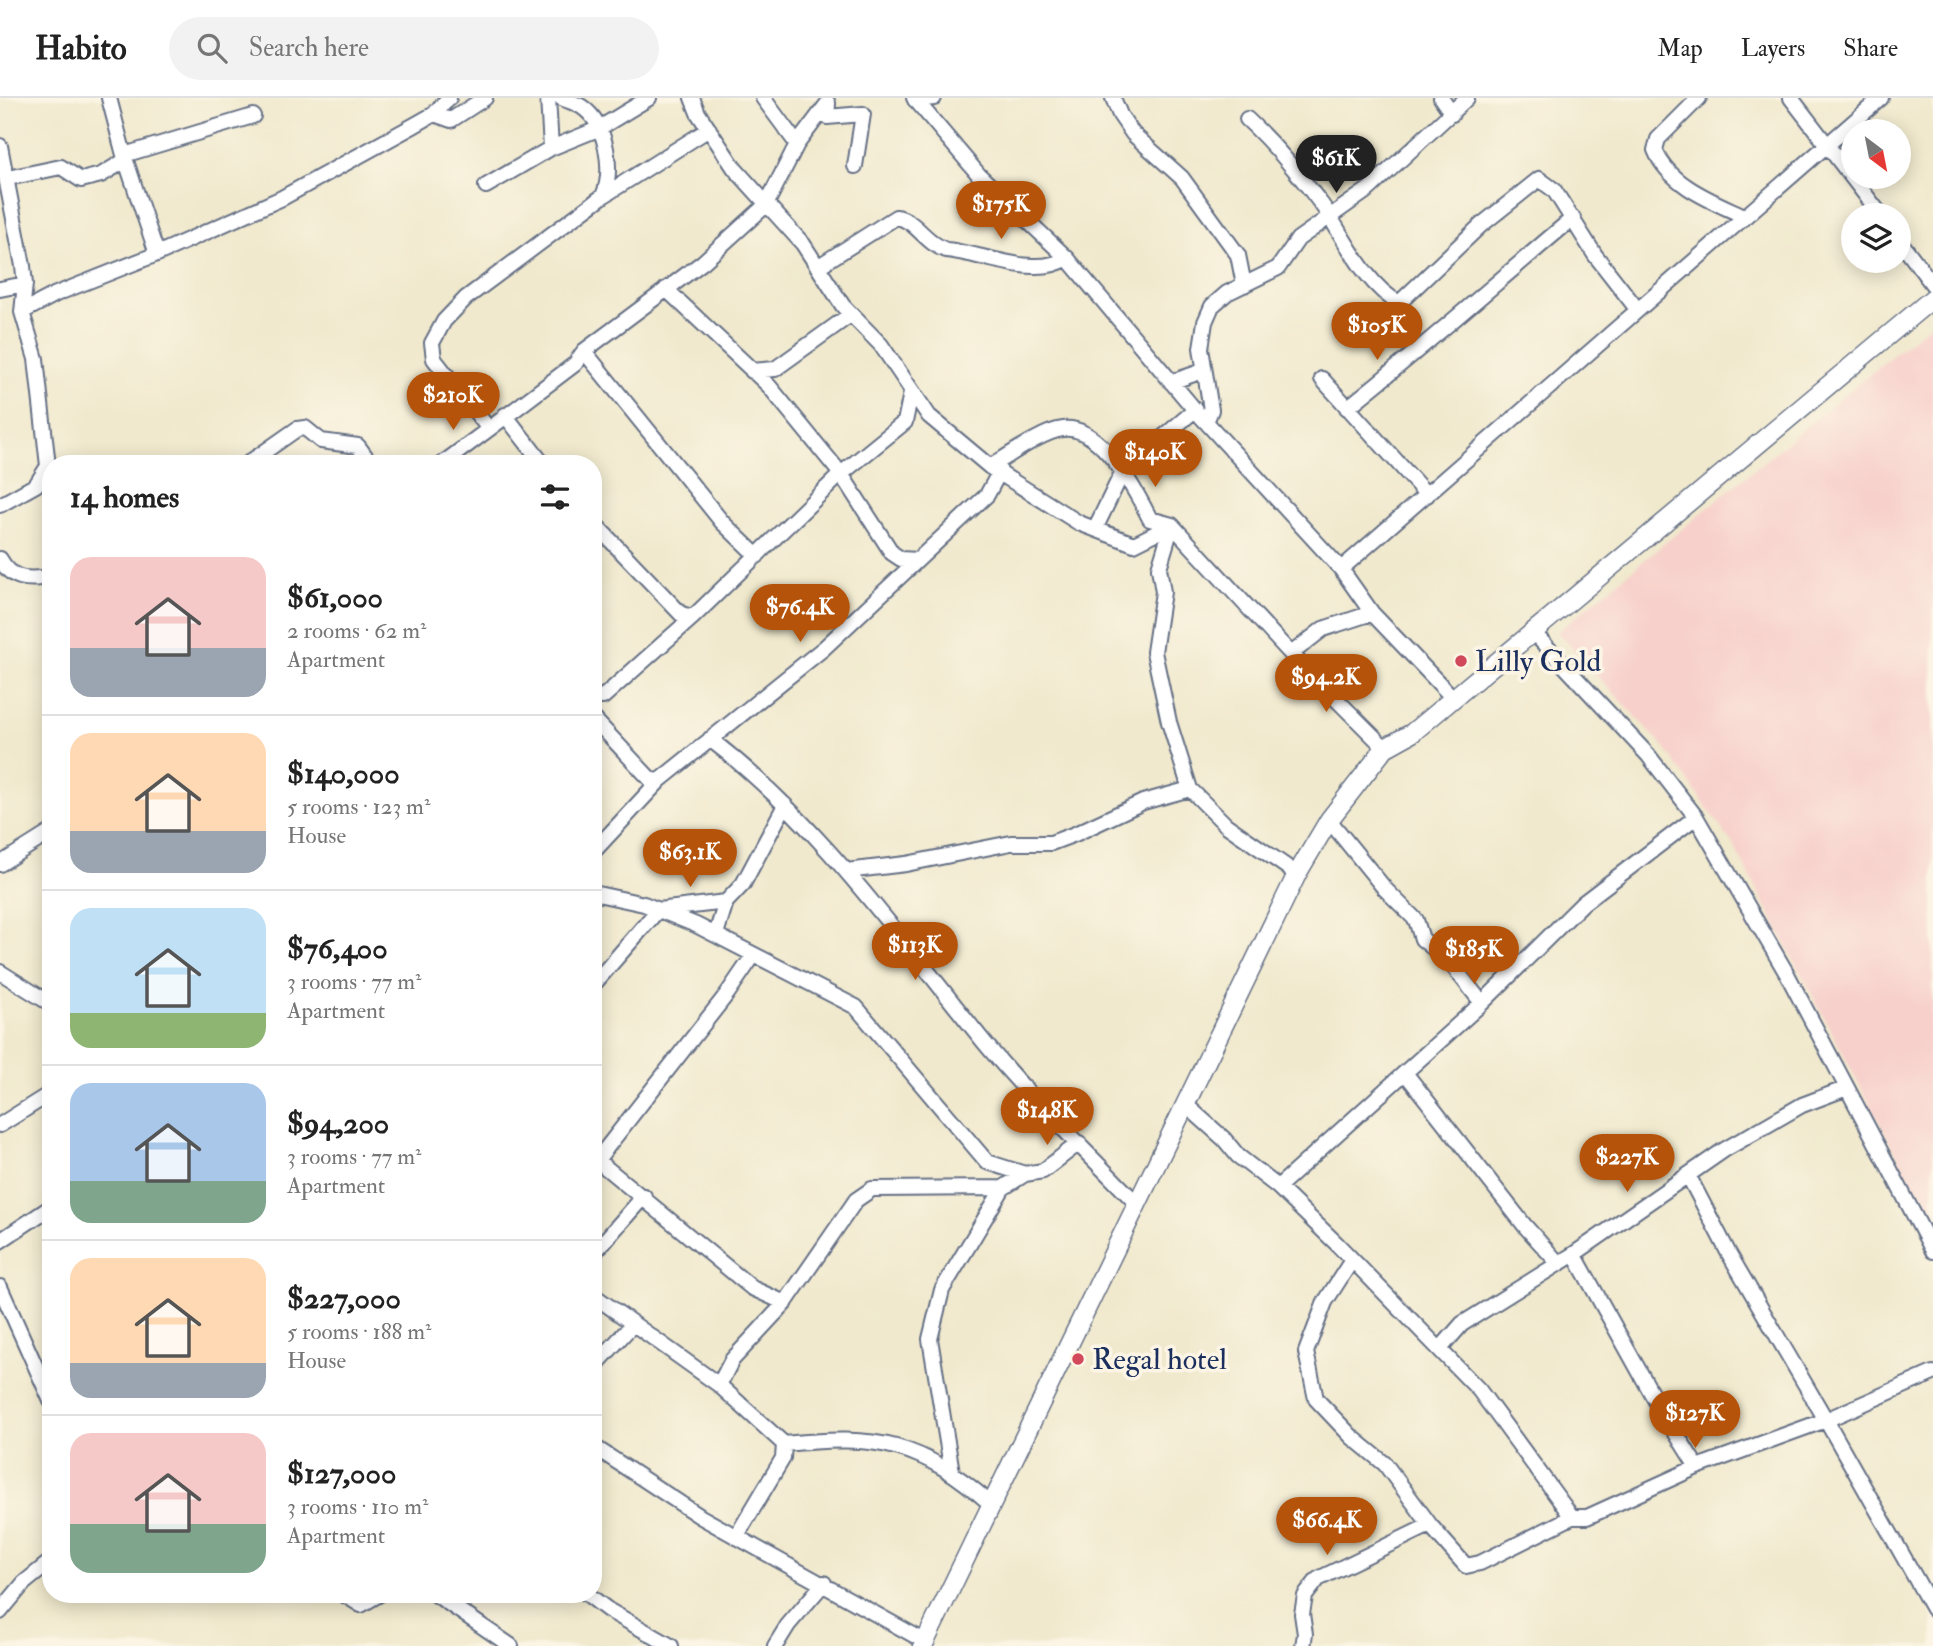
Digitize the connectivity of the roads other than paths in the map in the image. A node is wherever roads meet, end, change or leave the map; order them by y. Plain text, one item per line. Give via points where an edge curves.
1 (109, 98) edge
2 (449, 98) edge
3 (485, 98) edge
4 (548, 98) edge
5 (561, 98) edge
6 (649, 98) edge
7 (692, 98) edge
8 (763, 98) edge
9 (934, 98) edge
10 (1113, 98) edge
11 (1441, 98) edge
12 (1467, 98) edge
13 (1699, 98) edge
14 (1791, 98) edge
15 (1881, 98) edge
16 (915, 99) edge
17 (830, 101) edge
18 (434, 114) junction
19 (1452, 114) junction
20 (253, 116) dead end
21 (1247, 119) dead end
22 (598, 129) junction
23 (709, 129) junction
24 (797, 144) junction
25 (1829, 144) junction
26 (0, 146) edge
27 (551, 148) junction
28 (125, 158) junction
29 (855, 166) dead end
30 (8, 178) junction
31 (486, 186) dead end
32 (603, 196) junction
33 (1872, 203) edge
34 (766, 205) junction
35 (1744, 216) junction
36 (1573, 218) junction
37 (1331, 219) junction
38 (156, 254) junction
39 (1911, 256) edge
40 (1067, 258) junction
41 (819, 266) junction
42 (25, 284) junction
43 (1244, 285) junction
44 (1933, 285) edge
45 (0, 289) edge
46 (666, 289) junction
47 (1933, 298) edge
48 (1637, 309) junction
49 (22, 312) junction
50 (850, 315) junction
51 (584, 351) junction
52 (775, 369) junction
53 (752, 371) junction
54 (1203, 371) junction
55 (1322, 379) dead end
56 (1171, 382) junction
57 (769, 386) junction
58 (911, 393) junction
59 (1347, 408) junction
60 (1195, 410) junction
61 (505, 415) junction
62 (929, 416) junction
63 (905, 422) junction
64 (1206, 422) junction
65 (489, 429) junction
66 (47, 455) edge
67 (260, 455) edge
68 (364, 455) edge
69 (454, 455) edge
70 (536, 455) edge
71 (995, 469) junction
72 (1123, 471) junction
73 (841, 474) junction
74 (42, 476) edge
75 (1427, 495) junction
76 (0, 505) edge
77 (1172, 525) junction
78 (1095, 529) junction
79 (602, 531) edge
80 (757, 556) junction
81 (917, 561) junction
82 (2, 569) edge
83 (1341, 569) junction
84 (42, 578) edge
85 (1373, 613) junction
86 (693, 617) junction
87 (1532, 631) junction
88 (1291, 654) junction
89 (602, 693) edge
90 (1453, 698) junction
91 (602, 727) edge
92 (710, 739) junction
93 (1385, 748) junction
94 (660, 780) junction
95 (1190, 789) junction
96 (785, 805) junction
97 (1696, 817) junction
98 (1329, 820) junction
99 (42, 838) edge
100 (602, 842) edge
101 (0, 864) edge
102 (846, 871) junction
103 (1297, 874) junction
104 (602, 895) edge
105 (726, 902) junction
106 (659, 910) junction
107 (716, 934) junction
108 (754, 956) junction
109 (0, 972) edge
110 (602, 975) edge
111 (42, 998) edge
112 (1482, 1003) junction
113 (1406, 1074) junction
114 (1847, 1088) junction
115 (42, 1099) edge
116 (1186, 1105) junction
117 (0, 1125) edge
118 (1079, 1143) junction
119 (602, 1149) edge
120 (602, 1163) edge
121 (1025, 1174) junction
122 (1688, 1175) junction
123 (1278, 1187) junction
124 (1003, 1188) junction
125 (644, 1196) junction
126 (1138, 1204) junction
127 (42, 1213) edge
128 (0, 1241) edge
129 (602, 1244) edge
130 (1933, 1251) edge
131 (1574, 1254) junction
132 (1352, 1260) junction
133 (1559, 1264) junction
134 (0, 1287) edge
135 (602, 1302) edge
136 (785, 1303) junction
137 (633, 1324) junction
138 (1440, 1349) junction
139 (602, 1358) edge
140 (1933, 1373) edge
141 (42, 1381) edge
142 (719, 1385) junction
143 (1826, 1420) junction
144 (784, 1444) junction
145 (602, 1452) edge
146 (1697, 1467) junction
147 (952, 1472) junction
148 (992, 1505) junction
149 (1572, 1517) junction
150 (1430, 1525) junction
151 (736, 1537) junction
152 (42, 1568) edge
153 (824, 1583) junction
154 (448, 1603) edge
155 (601, 1603) edge
156 (1933, 1609) edge
157 (0, 1612) edge
158 (925, 1644) edge
159 (664, 1645) edge
160 (512, 1646) edge
161 (775, 1646) edge
162 (1303, 1646) edge

1 - 28 street
2 - 18 street
3 - 18 street via 452,120
4 - 27 street
5 - 22 street via 582,107
6 - 22 street
7 - 23 street
8 - 24 street
9 - 16 street
10 - 43 street via 1133,134 1182,178 1238,255
11 - 19 street
12 - 19 street
13 - 35 street via 1658,139 1655,149 1684,184
14 - 25 street
15 - 25 street
16 - 40 street via 970,165
17 - 24 street
17 - 29 street via 827,117 863,114
18 - 38 street via 282,198
19 - 37 street
20 - 28 street
21 - 37 street via 1277,148
22 - 27 street
22 - 32 street via 610,172
23 - 32 street
23 - 34 street
24 - 34 street
25 - 33 street
25 - 35 street
26 - 30 street
27 - 31 street
28 - 30 street via 102,175 81,180 61,167
28 - 38 street
30 - 42 street
32 - 65 street via 466,298 437,332 432,343 434,359
34 - 41 street
34 - 46 street via 704,262
35 - 48 street
36 - 37 street via 1547,182 1532,182 1399,303 1376,284
36 - 48 street
36 - 59 street
37 - 43 street via 1298,239 1278,268
38 - 49 street
39 - 44 street
40 - 41 street via 1050,267 1028,266 946,250 896,217
40 - 56 street
41 - 50 street
42 - 45 street
42 - 49 street
43 - 54 street via 1217,300 1209,311 1201,348
46 - 51 street
46 - 53 street
47 - 87 main road
48 - 75 street
49 - 66 street via 36,359
50 - 52 street
50 - 58 street via 881,345
51 - 61 street via 575,364
51 - 80 street via 723,522
52 - 53 street
52 - 57 street
53 - 57 street
54 - 56 street
54 - 64 street via 1211,410
55 - 59 street
56 - 60 street
57 - 73 street
58 - 62 street
58 - 63 street
59 - 75 street
60 - 64 street
60 - 72 street
61 - 65 street
61 - 70 street
62 - 63 street
62 - 71 street
63 - 73 street
64 - 83 street
65 - 69 street
67 - 68 street via 305,428 321,441 358,446
71 - 72 street via 1062,429 1083,432
71 - 78 street
71 - 81 street via 987,495
72 - 77 street via 1150,519
72 - 78 street
73 - 80 street
73 - 81 street via 892,553
74 - 76 street via 36,485
75 - 83 street
77 - 78 street via 1134,544
77 - 88 street
77 - 95 street via 1159,568 1163,592 1154,652
79 - 86 street via 681,614
80 - 86 street
81 - 92 street via 824,648
82 - 84 street via 28,580
83 - 85 street
85 - 88 street via 1323,629
85 - 90 street
86 - 89 street
87 - 90 main road
87 - 97 street via 1648,755
88 - 93 street
90 - 93 main road via 1412,733
91 - 94 street via 642,773 652,781
92 - 94 street
92 - 96 street
93 - 98 main road
94 - 100 street
95 - 102 street via 1143,802 1051,843 1011,843
95 - 103 street via 1226,825
96 - 102 street
96 - 105 street via 743,884
97 - 112 street via 1583,903
97 - 114 street
98 - 103 main road
98 - 112 street via 1385,890 1416,920 1422,939 1448,960
99 - 101 street
102 - 118 street via 984,1042
103 - 116 main road
104 - 106 street
105 - 106 street
105 - 107 street
106 - 107 street
106 - 110 street
107 - 108 street
108 - 119 street
108 - 121 street via 856,1007 986,1162
109 - 111 street
112 - 113 street
113 - 123 street
113 - 133 street
114 - 122 street via 1802,1105
114 - 130 street
115 - 117 street
116 - 123 street
116 - 126 main road
118 - 121 street via 1043,1171
118 - 126 street
120 - 125 street
121 - 124 street
122 - 131 street
122 - 143 street
123 - 132 street
124 - 136 street via 872,1189 856,1200
124 - 147 street via 942,1290 930,1339
125 - 129 street
125 - 136 street via 752,1287
126 - 148 main road
127 - 128 street
131 - 133 street
131 - 146 street
132 - 138 street
132 - 150 street via 1325,1302 1307,1352 1316,1399 1385,1464
133 - 138 street via 1462,1324
134 - 141 street
135 - 137 street
136 - 142 street via 732,1360
137 - 139 street
137 - 142 street
138 - 149 street via 1503,1419
140 - 143 street
142 - 144 street
143 - 146 street
143 - 156 street
144 - 147 street via 821,1440 888,1444 928,1457
144 - 151 street via 783,1458
145 - 151 street
146 - 149 street via 1587,1517
147 - 148 street
148 - 158 main road
149 - 150 street via 1466,1566
150 - 162 street via 1318,1579 1305,1596
151 - 153 street
152 - 157 street
153 - 158 street
153 - 161 street
154 - 160 street
155 - 159 street

